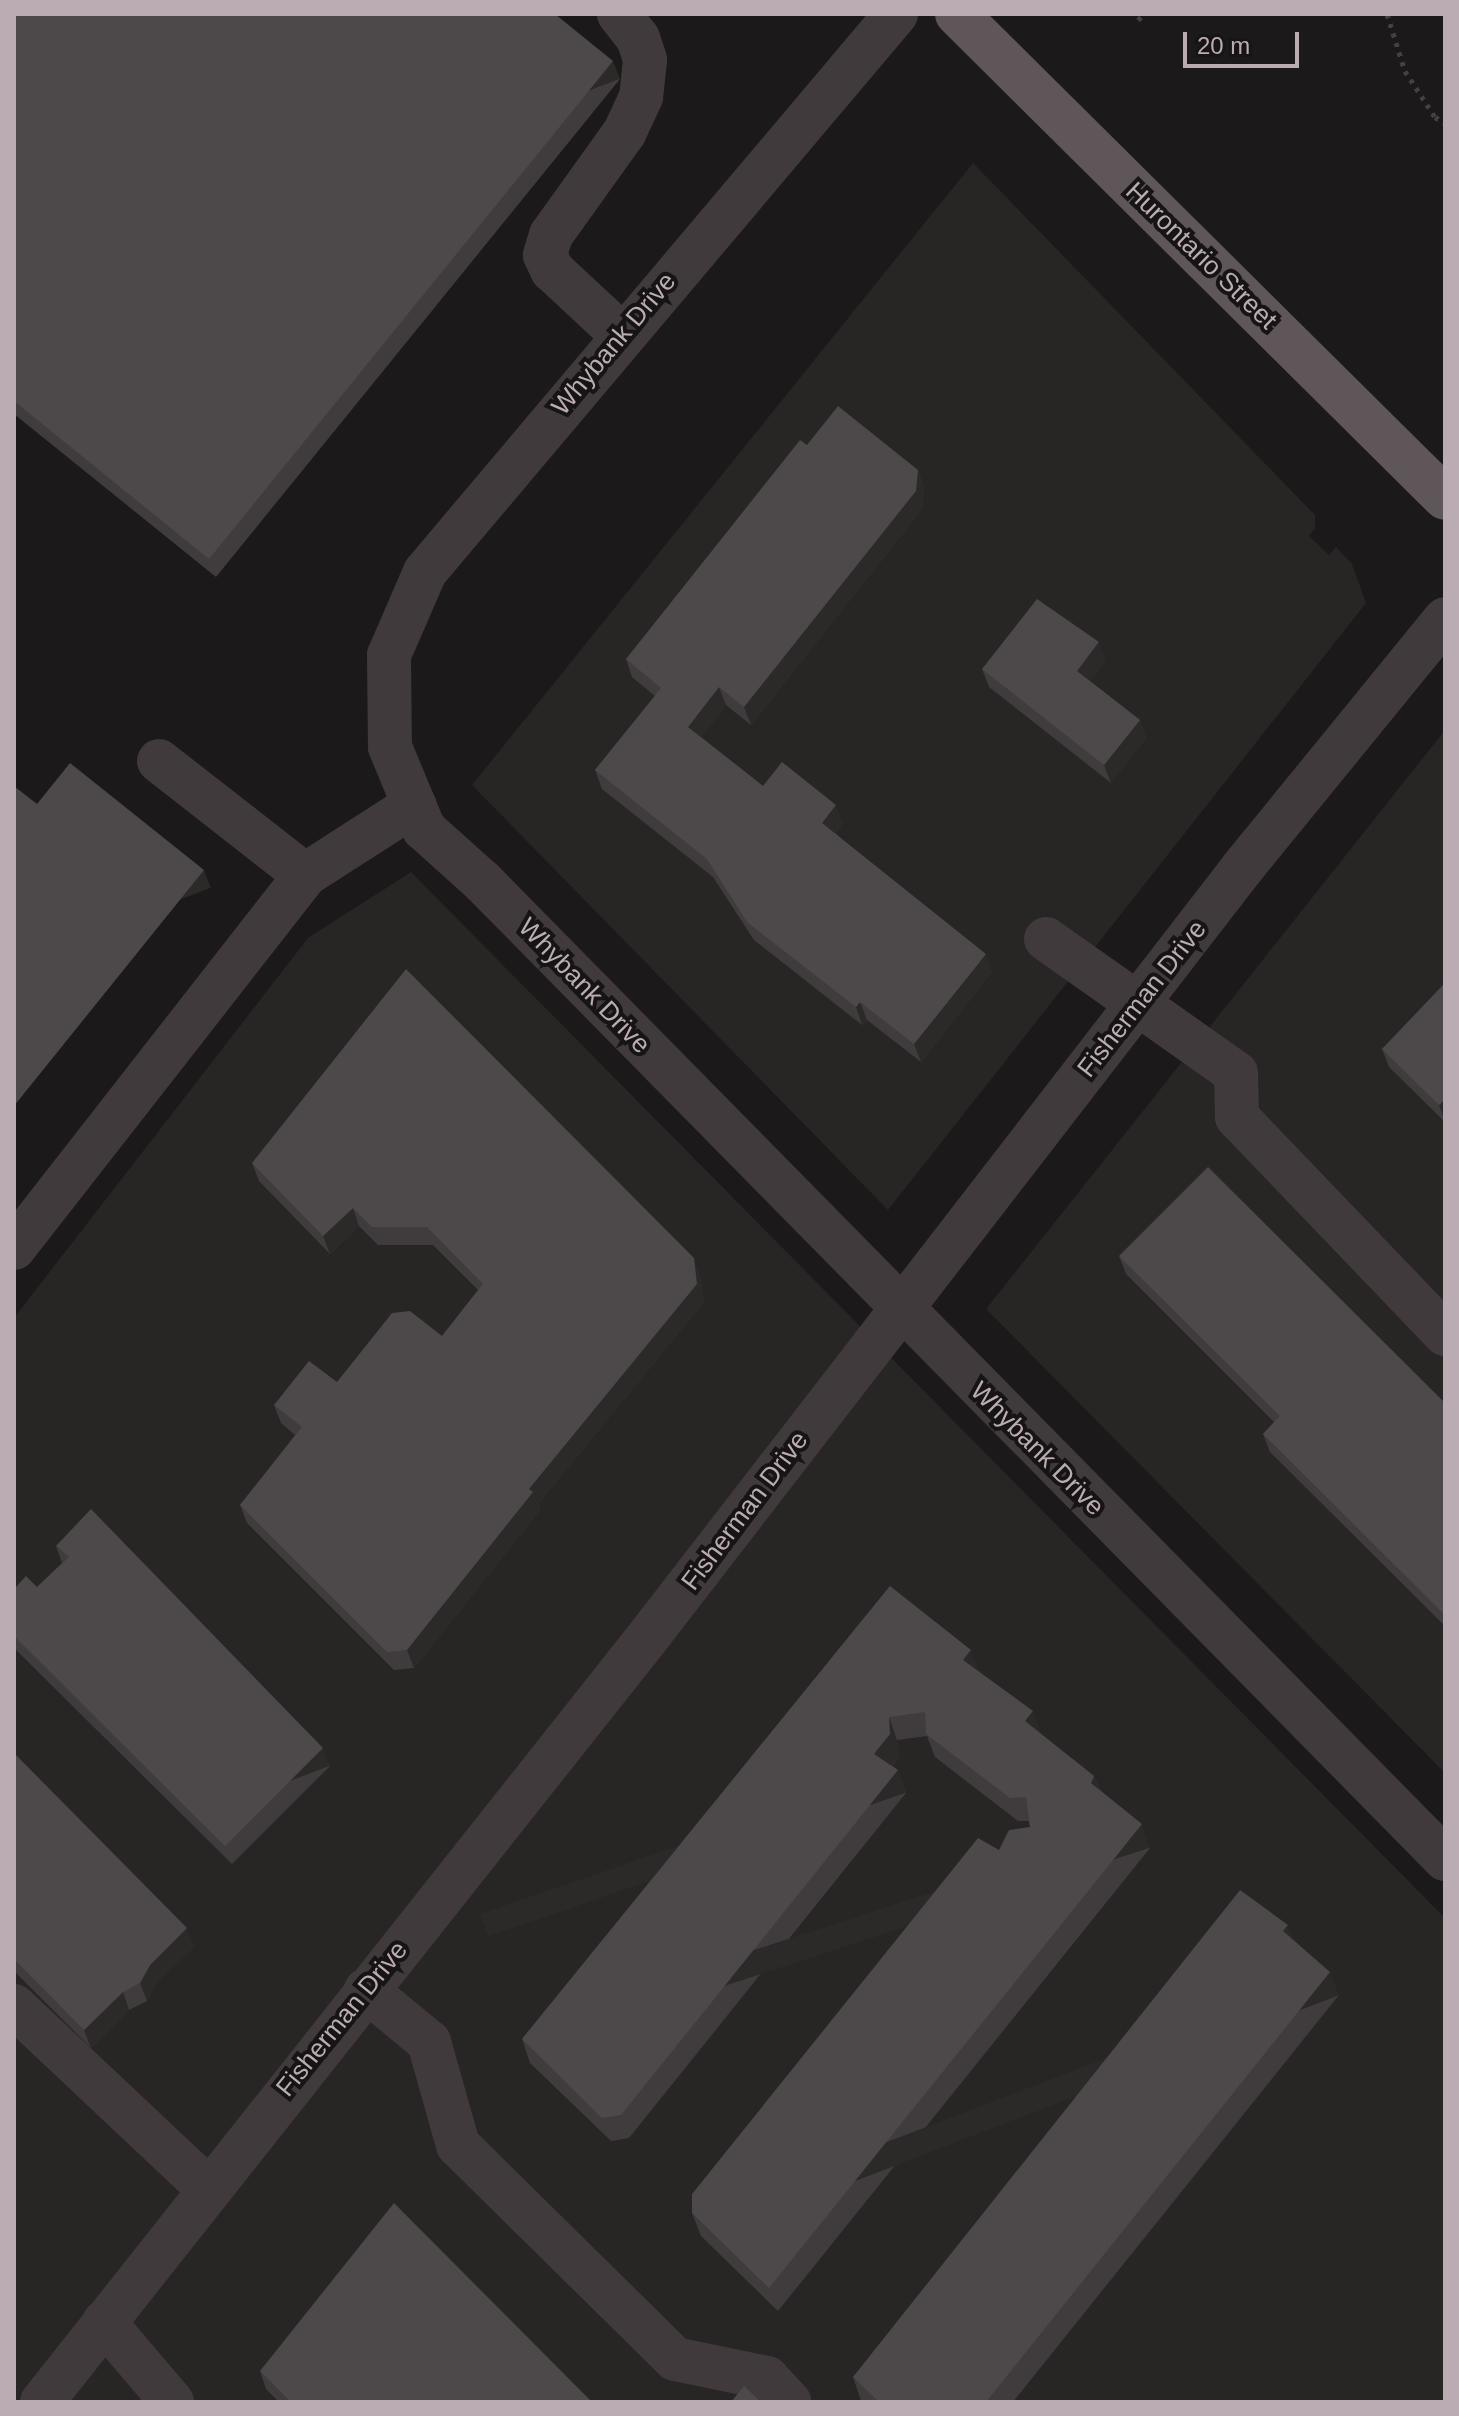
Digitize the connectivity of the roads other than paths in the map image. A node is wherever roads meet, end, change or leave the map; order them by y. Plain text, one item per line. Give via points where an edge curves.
1 (619, 14) edge
2 (896, 14) edge
3 (957, 14) edge
4 (622, 335) junction
5 (1445, 498) edge
6 (1445, 619) edge
7 (159, 761) dead end
8 (414, 805) junction
9 (305, 875) junction
10 (1046, 939) dead end
11 (1138, 1007) junction
12 (14, 1248) edge
13 (899, 1309) junction
14 (1445, 1334) edge
15 (1444, 1856) edge
16 (366, 1990) junction
17 (14, 2006) edge
18 (208, 2189) junction
19 (104, 2322) junction
20 (42, 2402) edge
21 (172, 2402) edge
22 (789, 2402) edge

1 - 4 street via 638,38 645,60 641,97 624,133 551,235 545,255 552,270
2 - 4 street, Whybank Drive
3 - 5 main road, Hurontario Street
4 - 8 street, Whybank Drive via 425,572 389,655 390,747
6 - 11 street, Fisherman Drive via 1243,867
7 - 9 street
8 - 9 street
8 - 13 street, Whybank Drive via 424,829 482,881
9 - 12 street
10 - 11 street
11 - 13 street, Fisherman Drive
11 - 14 street via 1236,1073 1237,1117
13 - 15 street, Whybank Drive
13 - 16 street, Fisherman Drive via 651,1633
16 - 18 street, Fisherman Drive
16 - 22 street via 429,2042 458,2145 675,2359 767,2378
17 - 18 street
18 - 19 street, Fisherman Drive
19 - 20 street, Fisherman Drive
19 - 21 street

